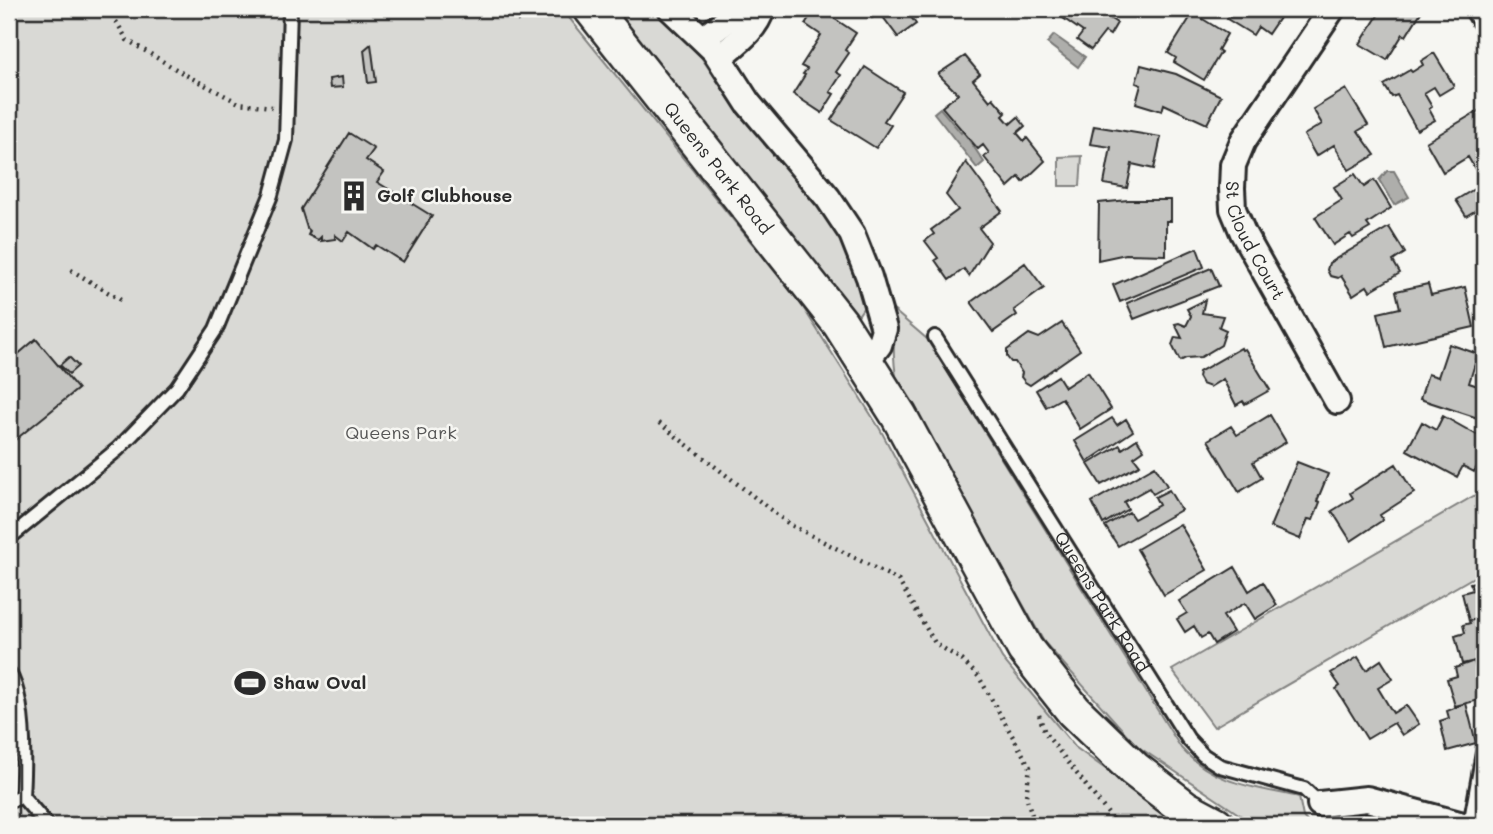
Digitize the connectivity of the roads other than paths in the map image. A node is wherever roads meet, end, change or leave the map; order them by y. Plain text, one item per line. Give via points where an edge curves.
1 (290, 9) edge
2 (593, 9) edge
3 (671, 9) edge
4 (742, 9) edge
5 (762, 9) edge
6 (1332, 9) edge
7 (1478, 9) edge
8 (1484, 19) edge
9 (704, 38) junction
10 (720, 57) junction
11 (935, 337) dead end
12 (866, 362) junction
13 (1337, 401) dead end
14 (9, 538) edge
15 (9, 673) edge
16 (1484, 747) edge
17 (22, 796) junction
18 (9, 801) edge
19 (1320, 804) joint
20 (47, 825) edge
21 (1216, 825) edge
22 (1463, 825) edge
23 (1470, 825) edge

1 - 14 lane via 286,140 271,195 216,329 177,388 118,449
2 - 12 main road, Queens Park Road via 816,290
3 - 9 street
4 - 9 street
5 - 10 street via 750,31
6 - 13 street, St Cloud Court via 1243,141 1233,165 1232,188 1233,209 1243,233
7 - 8 street
9 - 10 street
10 - 12 street via 748,103 828,198 852,234 884,330
11 - 19 lane, Queens Park Road via 1192,745 1220,766 1304,789
12 - 21 main road, Queens Park Road via 1025,649 1074,710 1134,769
15 - 17 lane via 16,684 24,756
16 - 23 lane
17 - 18 lane
17 - 20 lane
19 - 22 street via 1372,800

